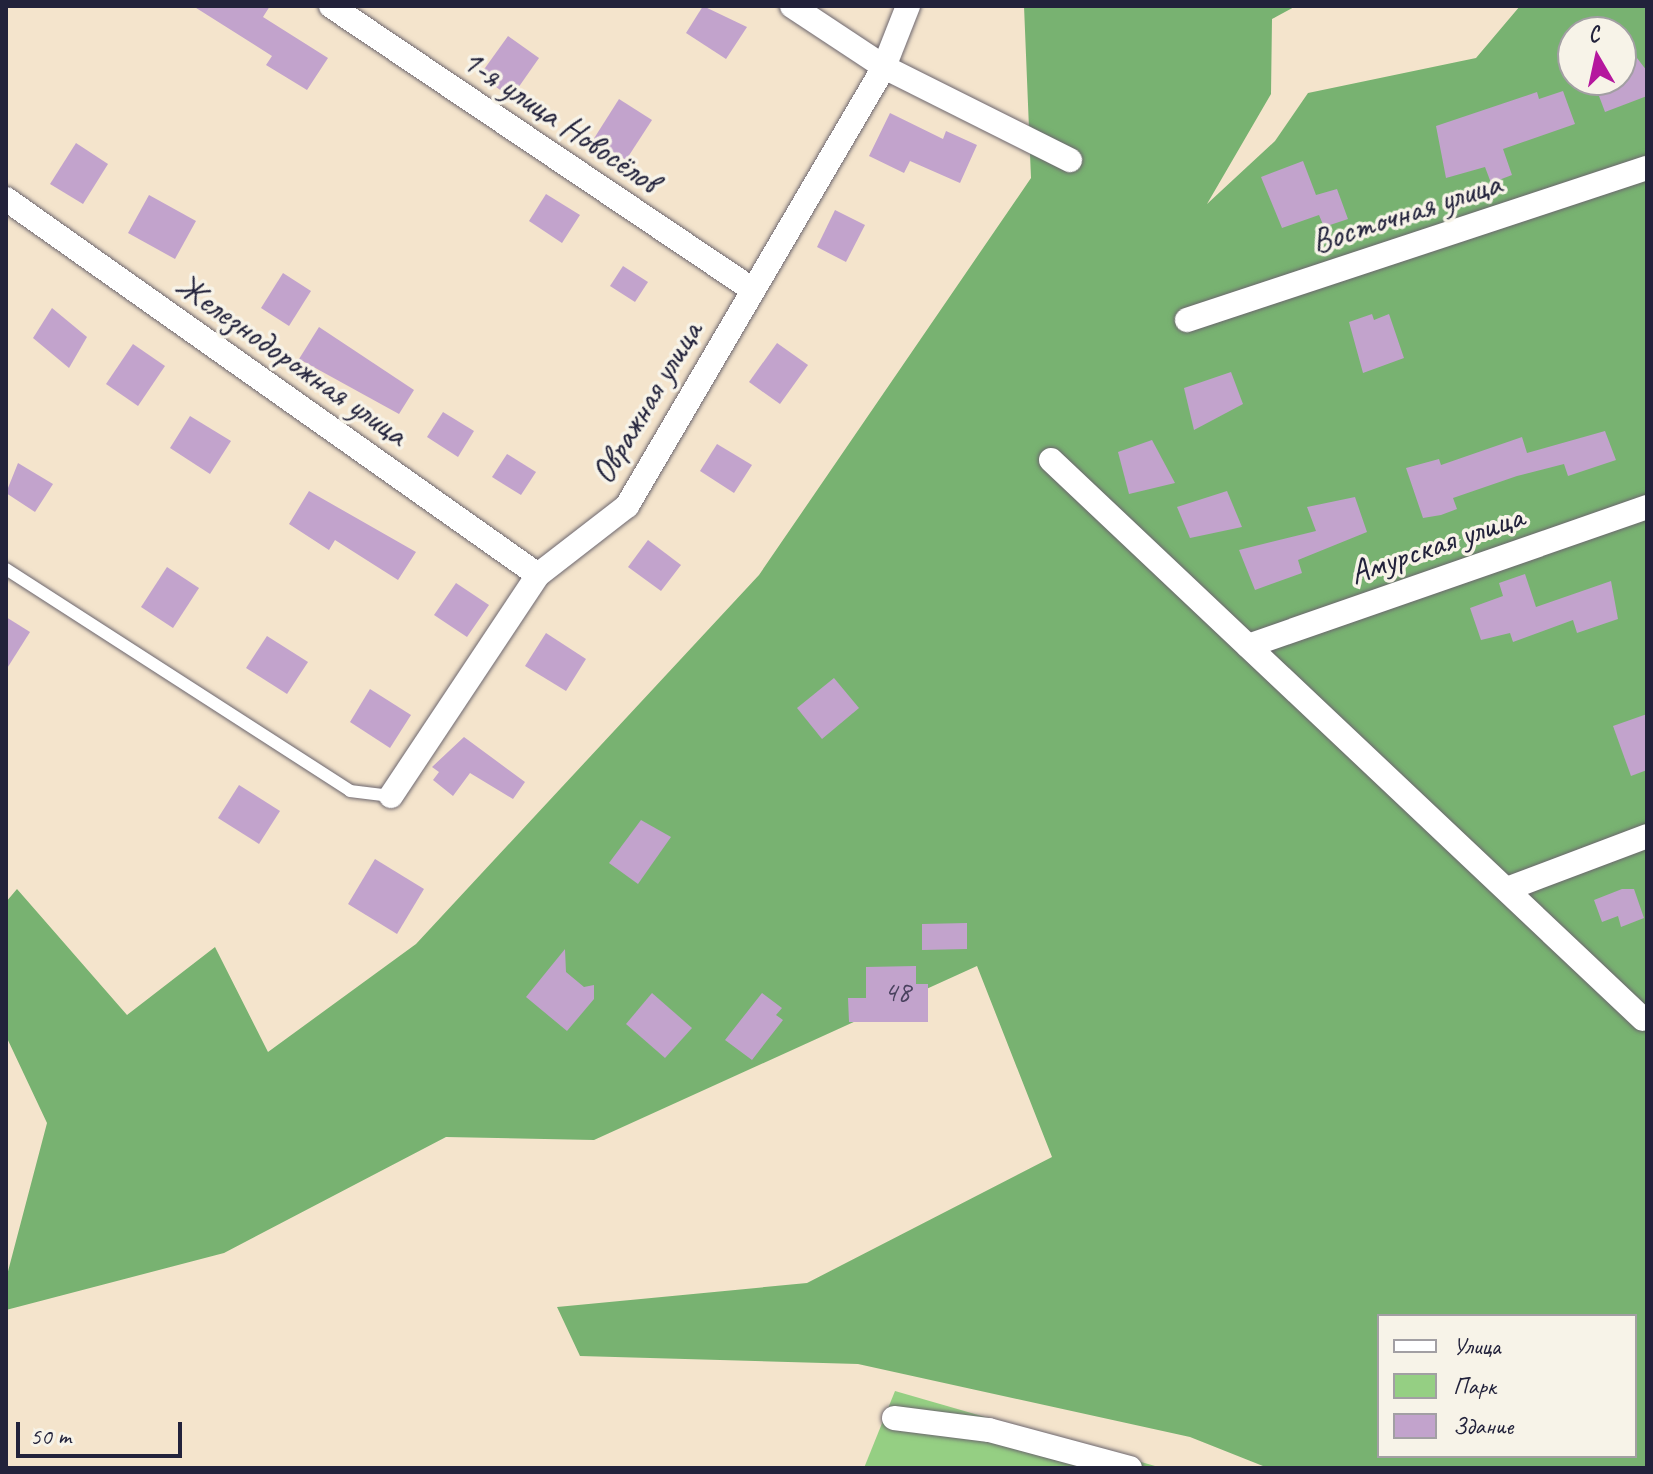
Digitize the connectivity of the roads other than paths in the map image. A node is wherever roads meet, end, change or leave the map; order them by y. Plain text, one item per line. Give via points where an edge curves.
1 (331, 6) edge
2 (792, 6) edge
3 (908, 6) edge
4 (884, 67) junction
5 (1070, 160) dead end
6 (1647, 168) edge
7 (6, 199) edge
8 (753, 290) junction
9 (1187, 320) dead end
10 (1051, 460) dead end
11 (1647, 507) edge
12 (6, 569) edge
13 (538, 575) junction
14 (1248, 646) junction
15 (391, 796) joint
16 (1647, 836) edge
17 (1507, 889) junction
18 (1643, 1019) dead end
19 (894, 1418) dead end
20 (1130, 1468) edge

1 - 8 street, 1-я улица Новосёлов
2 - 4 street
3 - 4 street, Овражная улица
4 - 5 street
4 - 8 street, Овражная улица
6 - 9 street, Восточная улица
7 - 13 street, Железнодорожная улица
8 - 13 street, Овражная улица via 627,506
10 - 14 street
11 - 14 street, Амурская улица
12 - 15 lane via 350,791
13 - 15 street, Овражная улица
14 - 17 street
16 - 17 street
17 - 18 street
19 - 20 street via 989,1430

